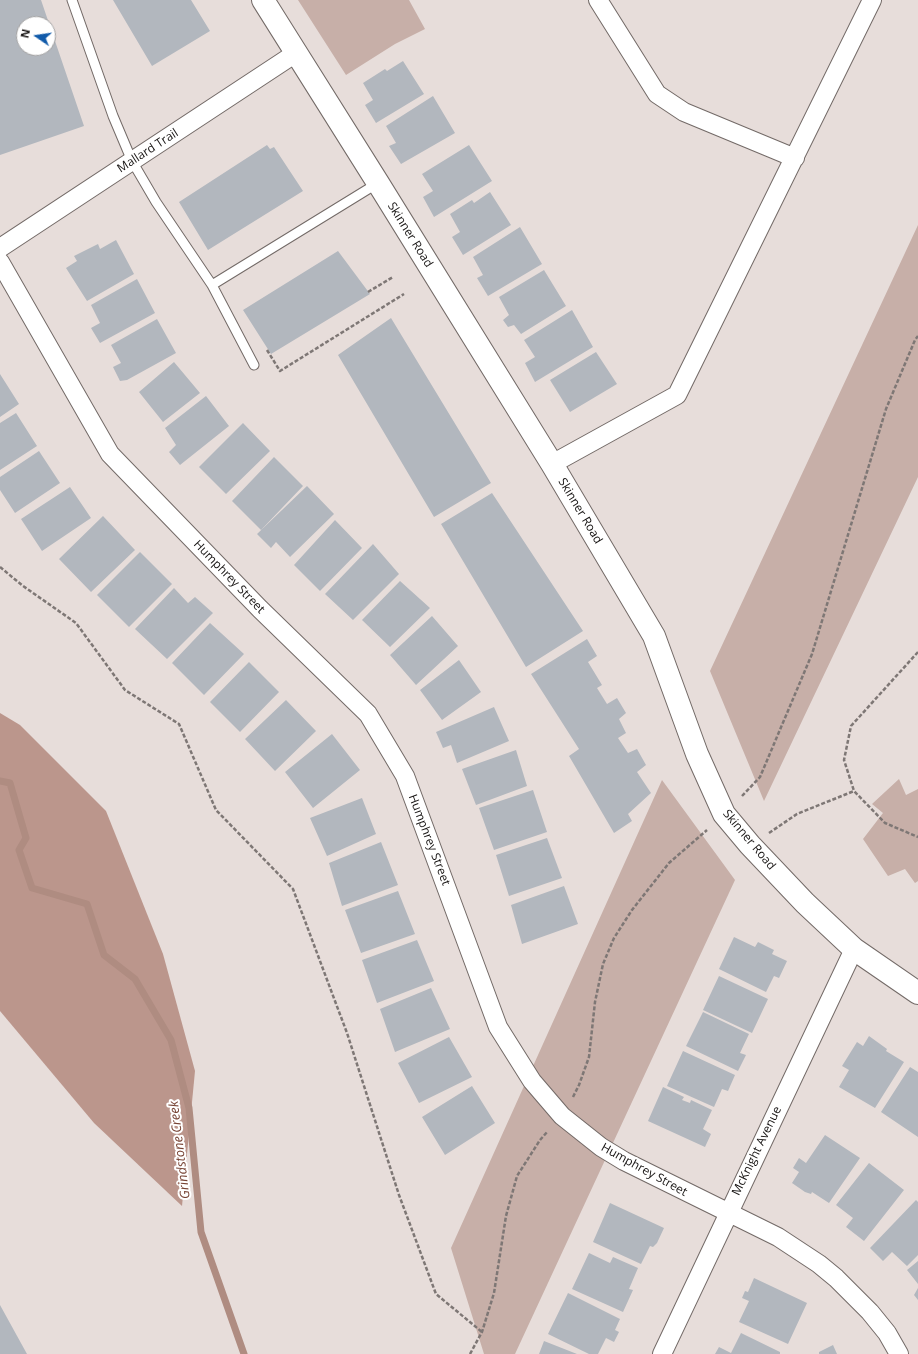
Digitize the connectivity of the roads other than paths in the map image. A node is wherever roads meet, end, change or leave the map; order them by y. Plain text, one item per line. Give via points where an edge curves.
1 (72, 0) edge
2 (263, 0) edge
3 (598, 0) edge
4 (872, 0) edge
5 (296, 53) junction
6 (795, 158) junction
7 (132, 161) junction
8 (378, 183) junction
9 (0, 248) edge
10 (0, 262) edge
11 (212, 286) junction
12 (254, 365) dead end
13 (552, 464) junction
14 (854, 949) junction
15 (918, 993) edge
16 (728, 1213) junction
17 (662, 1354) edge
18 (899, 1354) edge

1 - 7 lane via 113,116
2 - 5 street, Skinner Road
3 - 6 street via 657,94 684,112
4 - 6 street
5 - 7 street, Mallard Trail
5 - 8 street, Skinner Road
6 - 13 street via 677,395
7 - 9 street, Mallard Trail
7 - 11 lane
8 - 11 lane
8 - 13 street, Skinner Road
10 - 16 street, Humphrey Street via 110,454 260,609 368,714 404,776 498,1027 532,1081 562,1116 601,1147
11 - 12 lane
13 - 14 street, Skinner Road via 654,636 697,754 724,814 805,903
14 - 15 street, Skinner Road
14 - 16 street, McKnight Avenue
16 - 17 street, McKnight Avenue
16 - 18 street, Humphrey Street via 778,1237 819,1264 870,1312 887,1333

